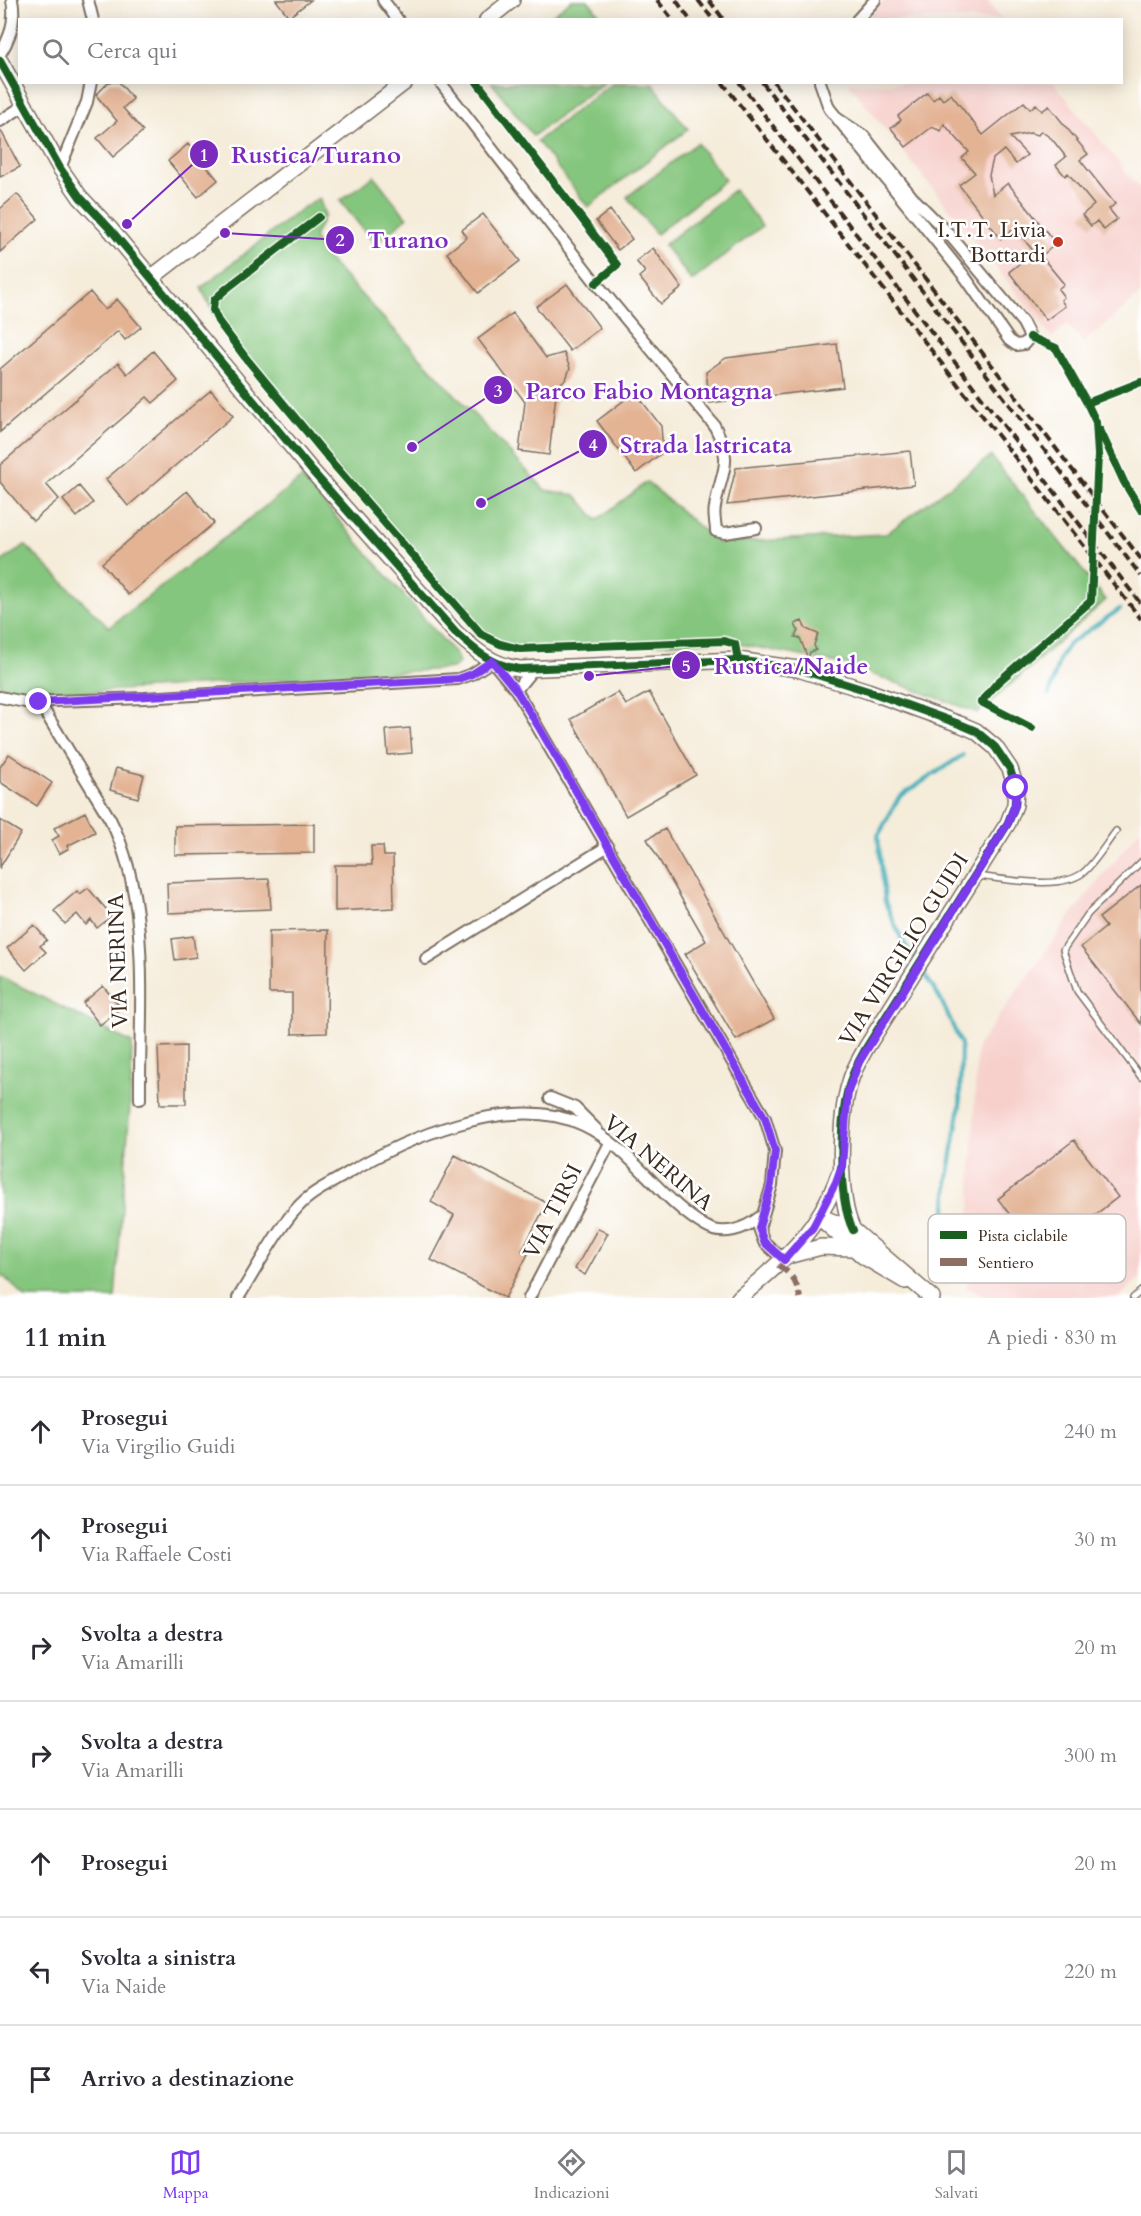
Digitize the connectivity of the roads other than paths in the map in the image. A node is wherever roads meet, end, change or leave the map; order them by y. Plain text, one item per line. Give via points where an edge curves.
1 (12, 0) edge
2 (88, 0) edge
3 (383, 0) edge
4 (512, 0) edge
5 (875, 0) edge
6 (92, 18) edge
7 (396, 18) edge
8 (490, 18) edge
9 (859, 18) edge
10 (0, 54) edge
11 (0, 61) edge
12 (92, 84) edge
13 (402, 84) edge
14 (442, 84) edge
15 (820, 84) edge
16 (25, 105) junction
17 (838, 119) junction
18 (0, 121) edge
19 (60, 168) junction
20 (151, 278) junction
21 (756, 528) dead end
22 (492, 661) junction
23 (533, 669) junction
24 (516, 690) junction
25 (0, 698) edge
26 (39, 702) junction
27 (1116, 831) dead end
28 (608, 846) junction
29 (1141, 862) edge
30 (976, 876) junction
31 (426, 959) dead end
32 (1141, 1077) edge
33 (550, 1098) dead end
34 (140, 1099) dead end
35 (601, 1135) junction
36 (610, 1143) junction
37 (842, 1165) junction
38 (819, 1216) junction
39 (760, 1217) junction
40 (853, 1230) junction
41 (731, 1231) junction
42 (764, 1242) junction
43 (853, 1248) junction
44 (788, 1257) junction
45 (918, 1287) junction
46 (1141, 1292) edge
47 (238, 1298) edge
48 (529, 1298) edge
49 (739, 1298) edge
50 (932, 1298) edge
51 (1133, 1298) edge

1 - 10 street via 10,39
2 - 6 street
3 - 7 street
4 - 8 street
5 - 9 street
11 - 16 street
12 - 19 street
13 - 20 street
14 - 21 street via 617,310 714,425 724,447 726,466 714,509 716,531
15 - 17 street via 824,100
16 - 18 street
16 - 19 street
17 - 17 street via 965,277 1009,340 1016,345 1024,344 1030,337 1023,323 864,136
19 - 20 street via 80,197
20 - 22 street via 312,471 455,632
22 - 23 street via 512,668
22 - 24 street
22 - 26 street via 458,679
23 - 24 street
23 - 30 street, VIA VIRGILIO GUIDI via 738,660 798,669 976,731 1008,763 1016,788 1008,823
24 - 28 street
25 - 26 street
26 - 34 street, VIA NERINA via 110,819 132,876 139,920
27 - 30 lane via 1084,871 1069,881
28 - 31 street
28 - 39 street via 769,1127 775,1151 771,1185
29 - 32 lane via 1088,914 1063,950 1077,991
30 - 37 street, VIA VIRGILIO GUIDI via 866,1048 849,1083
33 - 35 street via 575,1108
35 - 36 street, VIA NERINA
35 - 47 street, VIA NERINA via 563,1117 488,1117 417,1138 368,1160 304,1201
36 - 41 street, VIA NERINA via 705,1227
36 - 48 street, VIA TIRSI
37 - 38 street, VIA VIRGILIO GUIDI
37 - 40 street, VIA VIRGILIO GUIDI via 844,1203
38 - 40 street
38 - 43 street
38 - 44 street, VIA VIRGILIO GUIDI
39 - 41 street, VIA NERINA
39 - 42 street
40 - 45 street
41 - 42 street, VIA NERINA via 750,1233
42 - 44 street
43 - 44 street via 821,1247
43 - 45 street via 882,1269
44 - 49 street
45 - 50 street
46 - 51 lane

